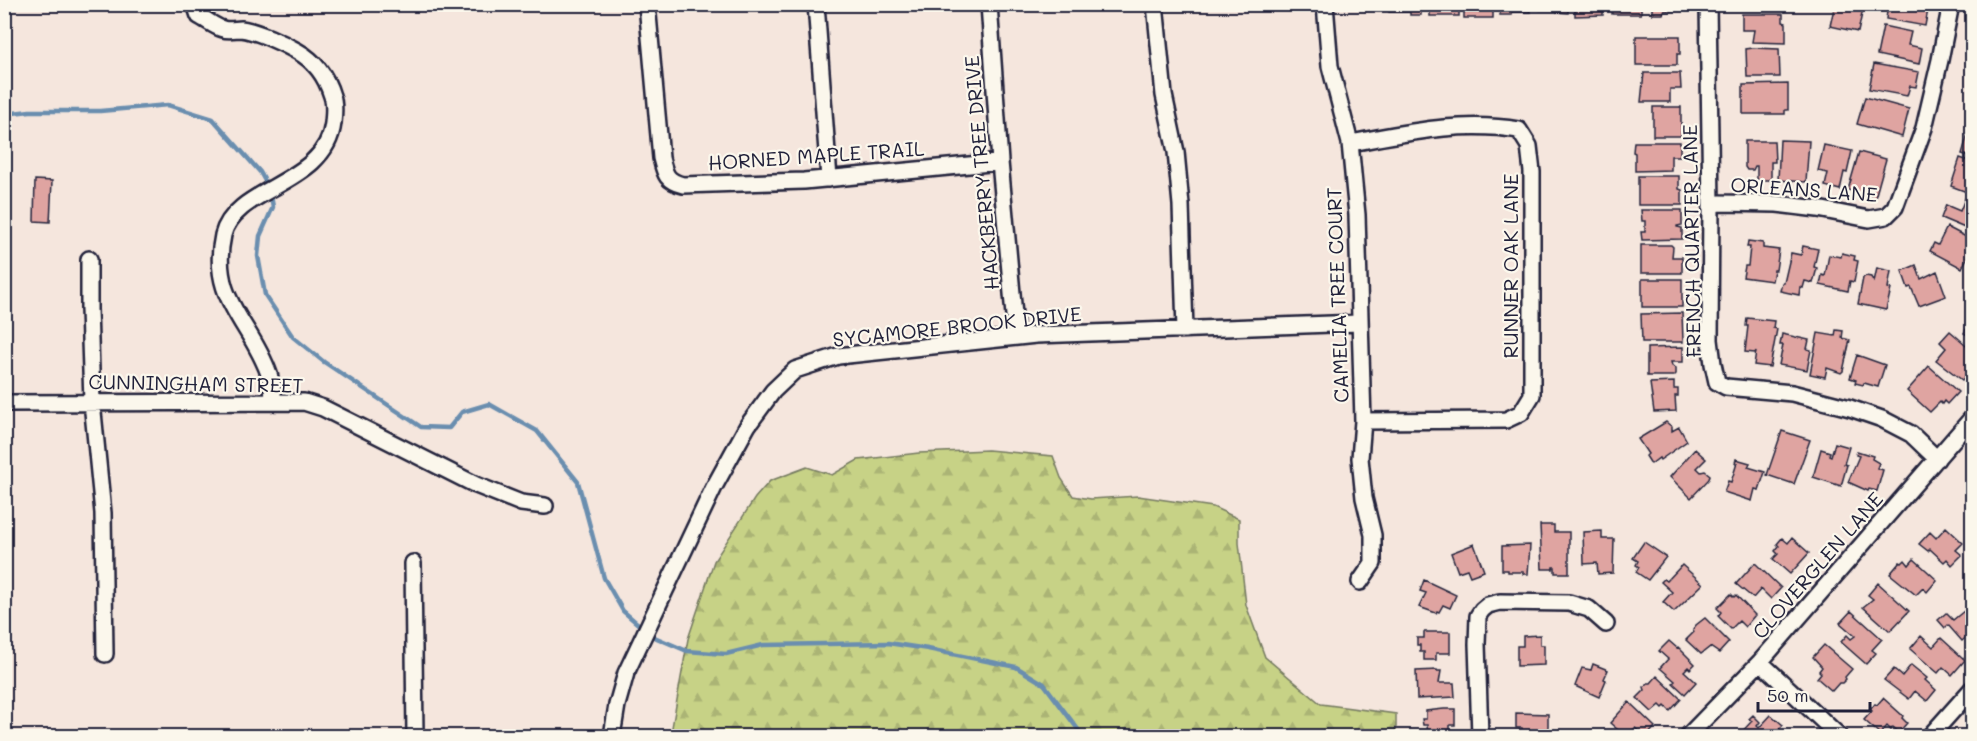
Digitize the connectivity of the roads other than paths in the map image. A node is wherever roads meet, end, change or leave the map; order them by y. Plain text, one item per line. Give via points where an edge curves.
1 (195, 4) edge
2 (647, 4) edge
3 (816, 4) edge
4 (989, 4) edge
5 (1155, 4) edge
6 (1325, 4) edge
7 (1708, 4) edge
8 (1951, 4) edge
9 (1350, 142) junction
10 (1000, 162) junction
11 (829, 179) junction
12 (1711, 205) junction
13 (89, 259) dead end
14 (1359, 323) junction
15 (1185, 330) junction
16 (1016, 337) junction
17 (274, 401) junction
18 (92, 402) junction
19 (4, 403) edge
20 (1972, 418) edge
21 (1363, 421) junction
22 (1937, 459) junction
23 (545, 506) dead end
24 (413, 563) dead end
25 (1360, 582) dead end
26 (1606, 624) dead end
27 (105, 654) dead end
28 (1760, 662) junction
29 (1972, 689) edge
30 (415, 736) edge
31 (612, 736) edge
32 (1480, 736) edge
33 (1688, 736) edge
34 (1839, 736) edge
35 (1930, 736) edge

1 - 17 street via 200,16 224,30 243,29 298,51 320,68 333,99 332,135 323,152 303,170 242,208 230,219 224,234 220,255 226,295 262,358
2 - 11 street, HORNED MAPLE TRAIL via 661,158 665,174 672,182 684,185
3 - 11 street
4 - 10 street, HACKBERRY TREE DRIVE
5 - 15 street via 1181,205
6 - 9 street, CAMELIA TREE COURT via 1330,66
7 - 12 street, FRENCH QUARTER LANE
8 - 12 street, ORLEANS LANE via 1924,128 1895,207 1886,216 1869,219 1777,204
9 - 14 street, CAMELIA TREE COURT via 1357,215
9 - 21 street, RUNNER OAK LANE via 1423,129 1495,126 1519,130 1529,146 1532,172 1532,395 1521,413 1506,420
10 - 11 street, HORNED MAPLE TRAIL
10 - 16 street, HACKBERRY TREE DRIVE
12 - 22 street, FRENCH QUARTER LANE via 1710,340 1717,382 1725,387 1792,393 1882,419 1911,434
13 - 18 street
14 - 15 street, SYCAMORE BROOK DRIVE
14 - 21 street, CAMELIA TREE COURT
15 - 16 street, SYCAMORE BROOK DRIVE
16 - 31 street, SYCAMORE BROOK DRIVE via 838,356 795,370 773,391 748,425 714,487 626,673
17 - 18 street, CUNNINGHAM STREET
17 - 23 street, CUNNINGHAM STREET via 304,402 323,408 476,485 521,503
18 - 19 street, CUNNINGHAM STREET
18 - 27 street via 103,513
20 - 22 street, CLOVERGLEN LANE
21 - 25 street, CAMELIA TREE COURT via 1360,458 1373,535 1373,562
22 - 28 street, CLOVERGLEN LANE
24 - 30 street
26 - 32 street via 1589,609 1569,603 1500,602 1482,610 1478,616 1477,644
28 - 33 street, CLOVERGLEN LANE
28 - 34 street
29 - 35 street

